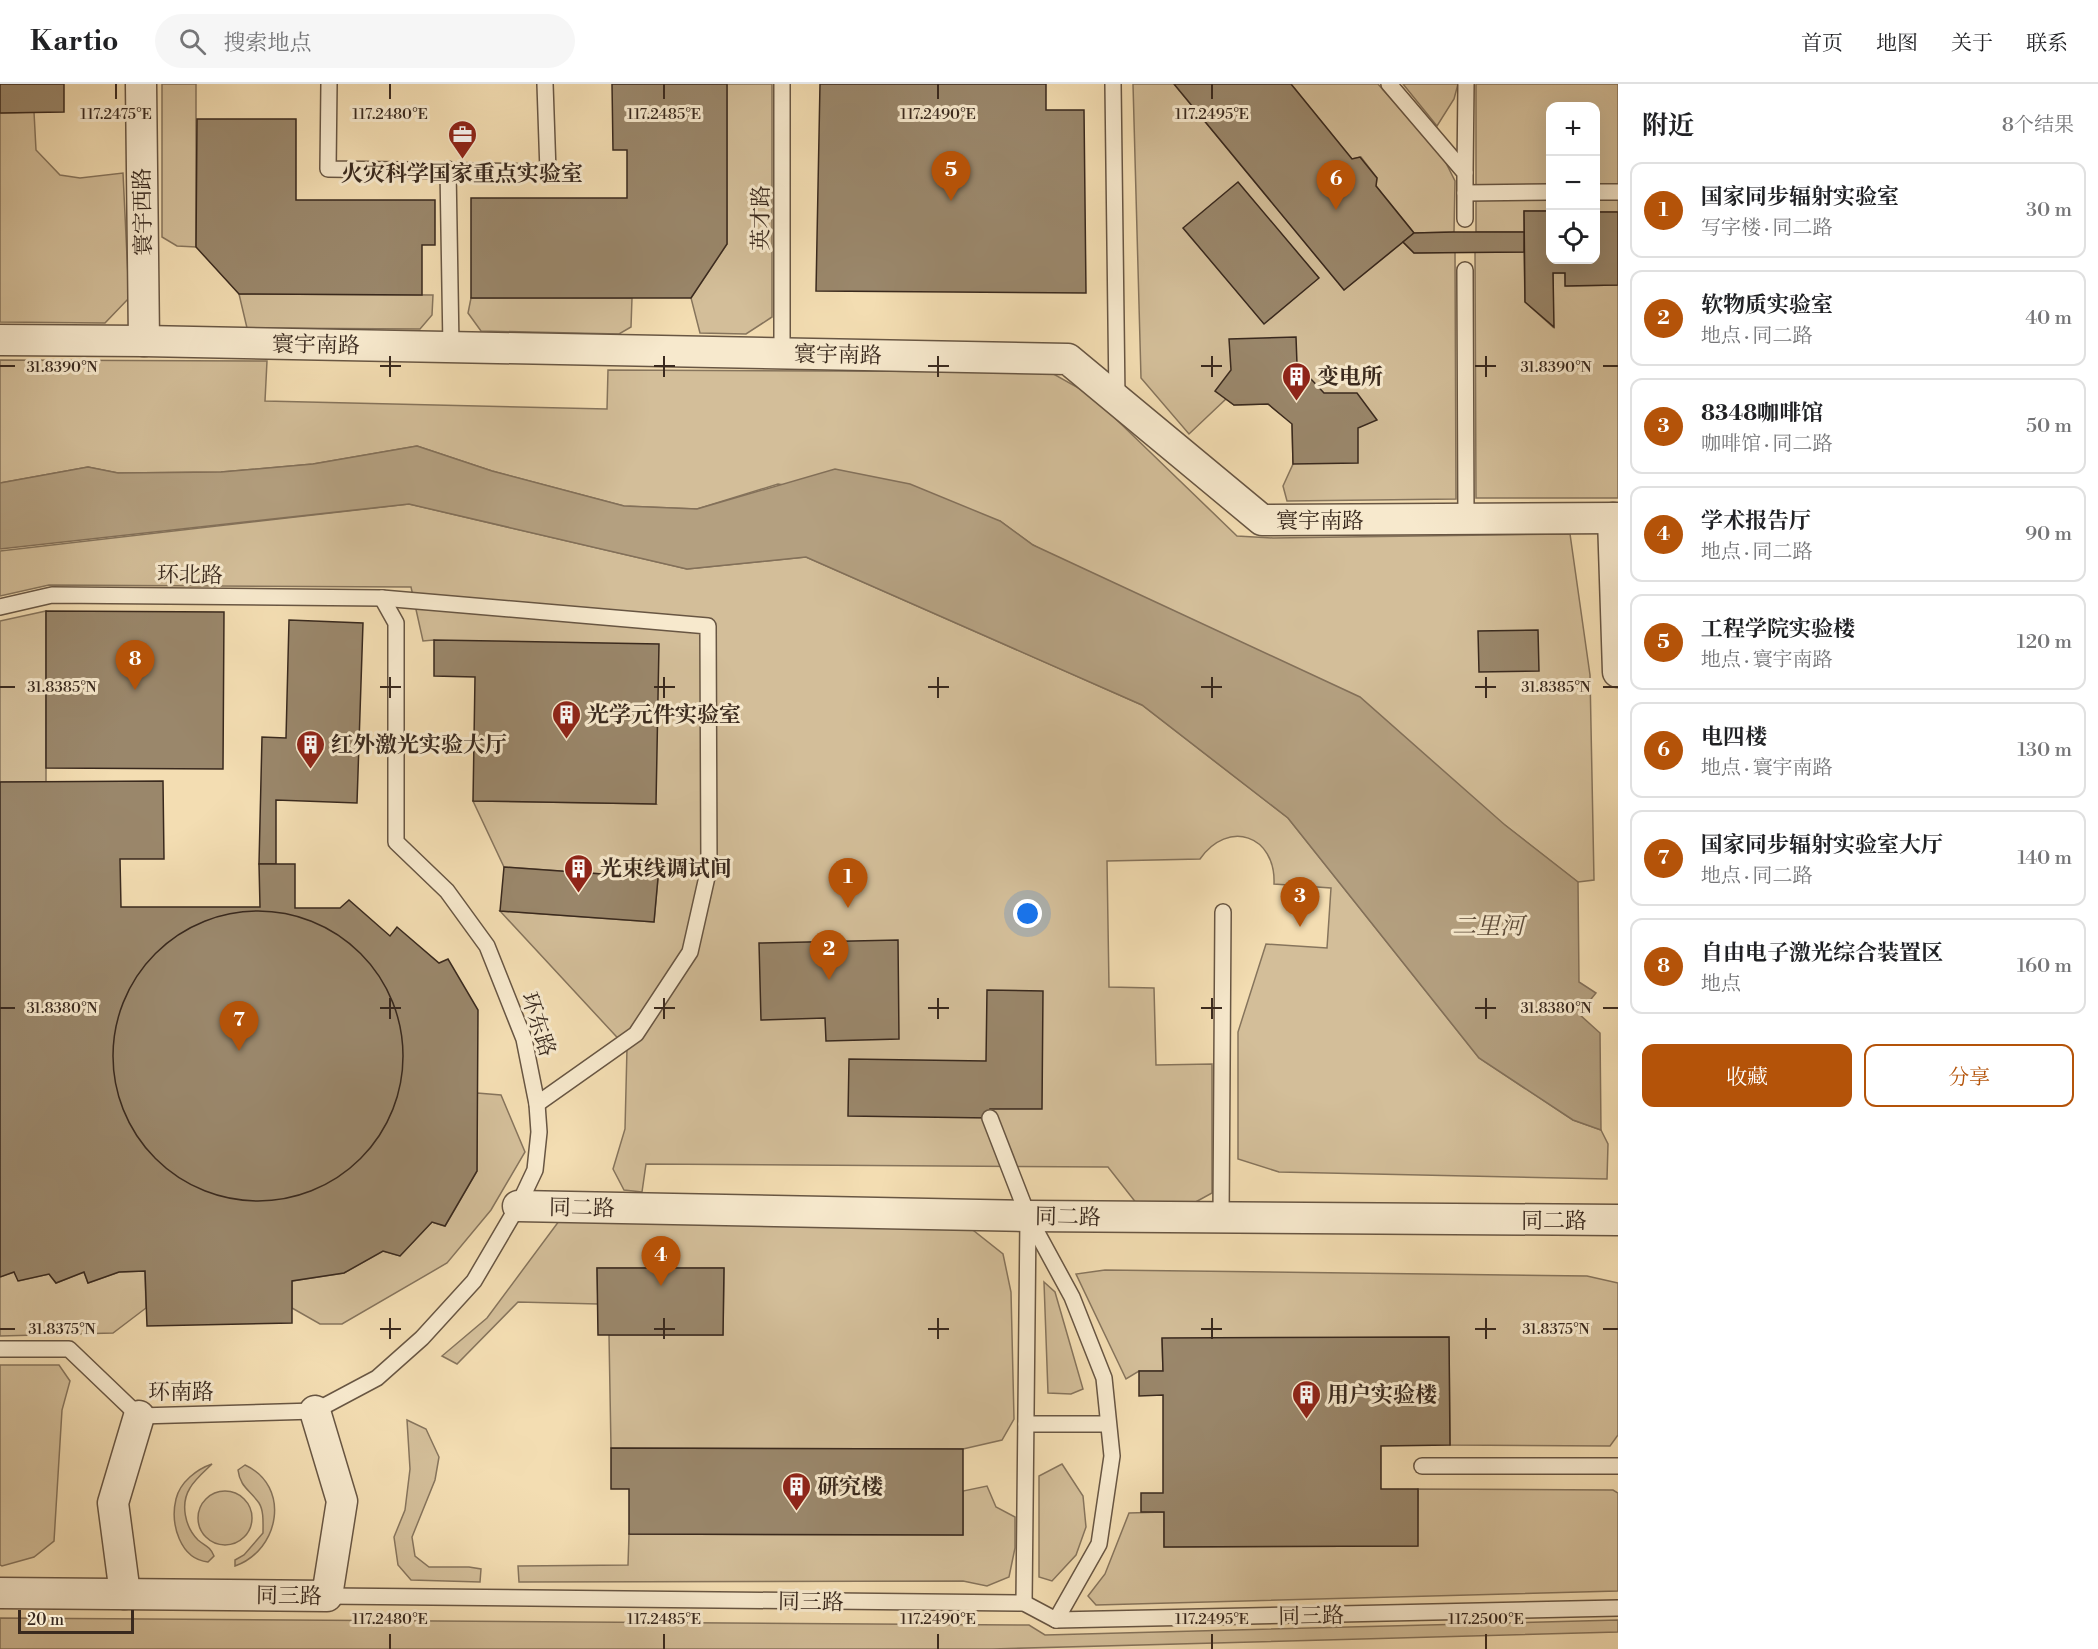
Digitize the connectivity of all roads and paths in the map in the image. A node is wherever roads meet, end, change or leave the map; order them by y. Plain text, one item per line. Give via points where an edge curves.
1 (141, 84) edge
2 (329, 84) edge
3 (545, 84) edge
4 (783, 84) edge
5 (1113, 84) edge
6 (1389, 84) edge
7 (1466, 84) edge
8 (448, 169) junction
9 (1465, 173) junction
10 (1546, 192) edge
11 (1600, 192) edge
12 (1618, 192) edge
13 (1465, 193) junction
14 (1465, 219) dead end
15 (1465, 270) dead end
16 (0, 340) edge
17 (144, 341) junction
18 (451, 346) junction
19 (783, 352) junction
20 (1117, 399) junction
21 (1615, 518) edge
22 (1466, 520) junction
23 (382, 598) junction
24 (0, 607) edge
25 (1617, 652) edge
26 (1618, 672) edge
27 (1223, 912) dead end
28 (537, 1104) junction
29 (990, 1118) dead end
30 (518, 1206) junction
31 (1028, 1216) junction
32 (1221, 1218) junction
33 (1618, 1220) edge
34 (0, 1349) edge
35 (315, 1411) junction
36 (140, 1416) junction
37 (1026, 1424) junction
38 (1108, 1424) junction
39 (1422, 1466) dead end
40 (1618, 1466) edge
41 (0, 1593) edge
42 (125, 1594) junction
43 (327, 1596) junction
44 (1024, 1604) junction
45 (1618, 1608) edge
46 (1056, 1620) junction

1 - 17 street, 寰宇西路
2 - 8 lane via 328,169
3 - 8 lane via 548,172
4 - 19 lane, 英才路
5 - 20 lane
6 - 9 lane
7 - 9 lane
8 - 18 lane
9 - 13 lane
10 - 13 lane
11 - 12 lane
13 - 14 lane
15 - 22 lane
16 - 17 street, 寰宇南路
17 - 18 street, 寰宇南路
18 - 19 street, 寰宇南路
19 - 20 street, 寰宇南路 via 1068,359
20 - 22 street, 寰宇南路 via 1262,520
21 - 22 street, 寰宇南路
21 - 25 street
23 - 24 lane, 环北路 via 52,595
23 - 28 lane, 环东路 via 396,623 396,843 447,891 487,946 525,1040
23 - 28 lane, 环北路 via 708,626 709,868 690,952 636,1034
25 - 26 street
27 - 32 lane
28 - 30 lane, 环东路 via 535,1170
29 - 31 lane
30 - 31 street, 同二路
30 - 35 lane, 环东路 via 474,1281 422,1338 377,1378
31 - 32 street, 同二路
31 - 37 lane
31 - 38 lane via 1072,1297 1104,1378
32 - 33 street, 同二路
34 - 36 lane, 环南路 via 69,1349
35 - 36 lane, 环南路
35 - 43 street via 342,1502
36 - 42 street via 113,1503
37 - 38 lane
37 - 44 lane
38 - 46 lane via 1112,1456 1099,1544
39 - 40 lane
41 - 42 street, 同三路
42 - 43 street, 同三路
43 - 44 lane, 同三路
44 - 46 lane, 同三路
45 - 46 lane, 同三路

